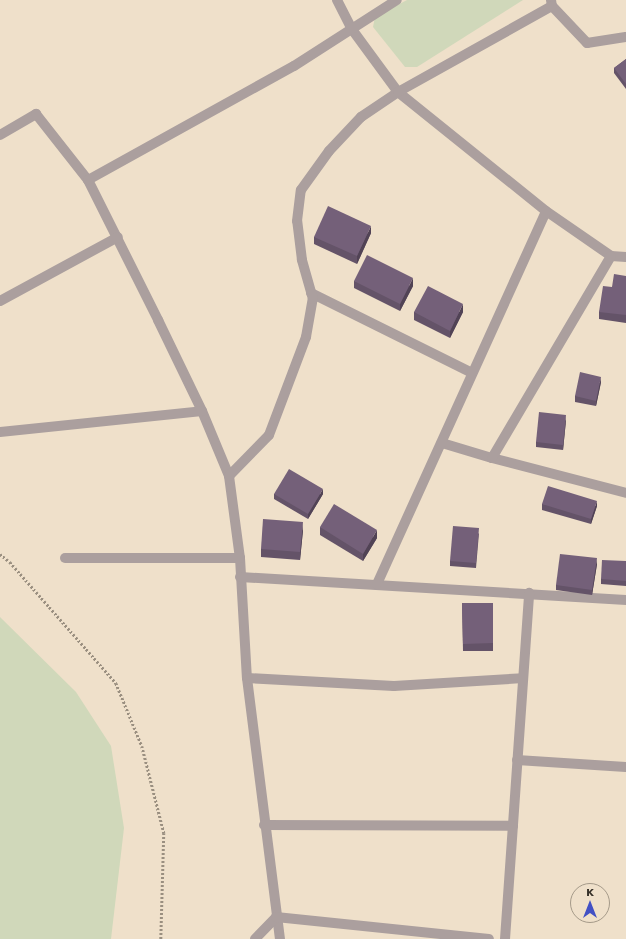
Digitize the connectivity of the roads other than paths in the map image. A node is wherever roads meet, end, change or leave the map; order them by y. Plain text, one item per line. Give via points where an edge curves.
1 (337, 0) edge
2 (397, 0) edge
3 (551, 3) edge
4 (351, 28) junction
5 (626, 37) edge
6 (398, 92) junction
7 (0, 135) edge
8 (88, 180) junction
9 (546, 211) junction
10 (118, 237) junction
11 (611, 256) junction
12 (626, 257) edge
13 (311, 294) junction
14 (0, 300) edge
15 (472, 373) junction
16 (202, 411) junction
17 (0, 432) edge
18 (442, 442) junction
19 (492, 458) junction
20 (228, 476) junction
21 (626, 493) edge
22 (65, 558) dead end
23 (240, 558) junction
24 (240, 577) junction
25 (377, 584) junction
26 (529, 593) junction
27 (626, 600) edge
28 (247, 678) junction
29 (523, 678) junction
30 (517, 760) junction
31 (626, 767) edge
32 (264, 825) junction
33 (513, 826) junction
34 (276, 917) junction
35 (255, 939) edge
36 (280, 939) edge
37 (489, 939) edge
38 (505, 939) edge

1 - 4 street
2 - 4 street
3 - 5 street via 587,43
3 - 6 street
4 - 6 street
4 - 8 street via 294,66
6 - 9 street
6 - 13 street via 361,117 330,151 301,190 296,221
7 - 8 street via 36,114
8 - 10 street
9 - 11 street
9 - 15 street
10 - 14 street
10 - 16 street
11 - 12 street
11 - 19 street
13 - 15 street
13 - 20 street via 313,299 306,337 269,434
15 - 18 street
16 - 17 street
16 - 20 street
18 - 19 street
18 - 25 street
19 - 21 street
20 - 23 street
22 - 23 street
23 - 24 street
24 - 25 street
24 - 28 street
25 - 26 street
26 - 27 street
26 - 29 street
28 - 29 street via 394,686
28 - 32 street
29 - 30 street
30 - 31 street
30 - 33 street
32 - 33 street
32 - 34 street
33 - 38 street
34 - 35 street
34 - 36 street
34 - 37 street

